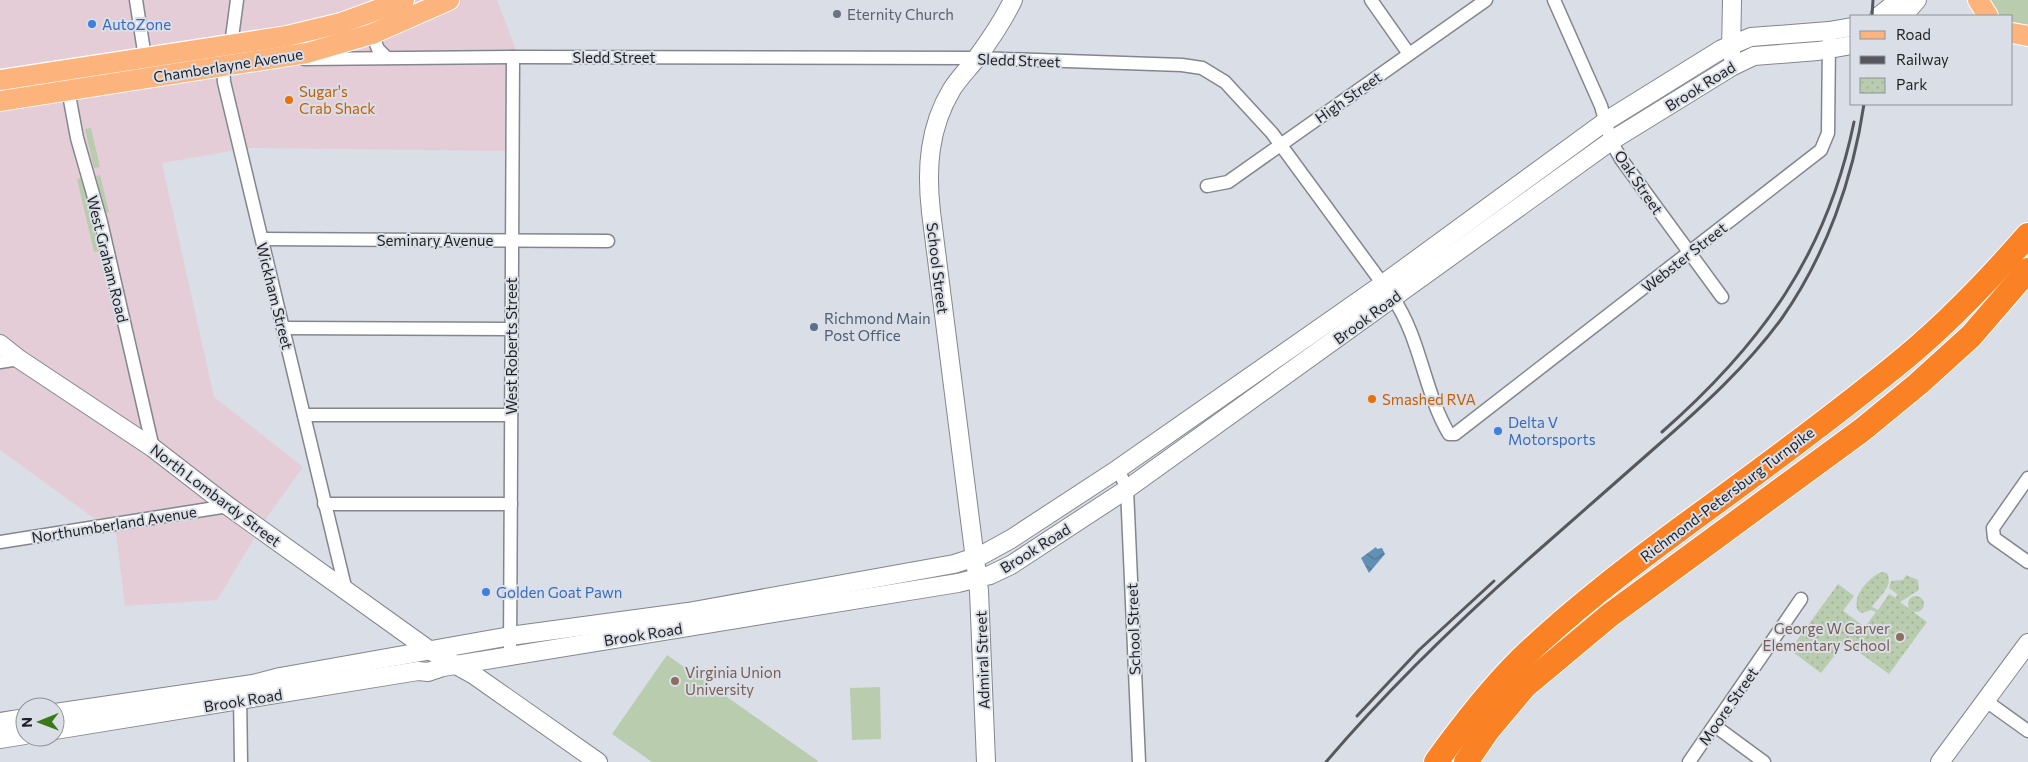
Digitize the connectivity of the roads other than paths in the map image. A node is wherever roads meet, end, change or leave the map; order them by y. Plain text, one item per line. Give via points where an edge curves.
1 (136, 0) edge
2 (237, 0) edge
3 (404, 0) edge
4 (449, 0) edge
5 (1013, 0) edge
6 (1371, 0) edge
7 (1486, 0) edge
8 (1554, 0) edge
9 (1732, 0) edge
10 (1899, 0) edge
11 (1917, 0) edge
12 (1978, 0) edge
13 (364, 15) junction
14 (1880, 15) edge
15 (1904, 15) edge
16 (1987, 15) edge
17 (1850, 27) edge
18 (1828, 31) junction
19 (2013, 32) edge
20 (372, 34) junction
21 (2028, 36) edge
22 (1731, 44) junction
23 (231, 45) junction
24 (1850, 45) edge
25 (1829, 50) junction
26 (1409, 54) junction
27 (513, 57) junction
28 (145, 58) junction
29 (388, 58) junction
30 (976, 58) junction
31 (275, 59) junction
32 (223, 67) junction
33 (1731, 67) junction
34 (66, 69) junction
35 (148, 78) junction
36 (0, 80) edge
37 (68, 91) junction
38 (0, 101) edge
39 (1606, 121) junction
40 (1611, 141) junction
41 (1281, 145) junction
42 (1207, 186) dead end
43 (2028, 235) edge
44 (262, 239) junction
45 (512, 241) junction
46 (608, 241) dead end
47 (1689, 254) junction
48 (2028, 270) edge
49 (1388, 291) junction
50 (2028, 295) edge
51 (1722, 297) dead end
52 (283, 328) junction
53 (511, 329) junction
54 (1972, 336) junction
55 (0, 344) edge
56 (19, 359) junction
57 (0, 362) edge
58 (304, 415) junction
59 (511, 415) junction
60 (1449, 434) joint
61 (153, 448) junction
62 (1118, 469) junction
63 (2028, 478) edge
64 (1127, 489) junction
65 (324, 504) junction
66 (511, 504) junction
67 (228, 506) junction
68 (0, 542) edge
69 (974, 558) junction
70 (2028, 562) edge
71 (978, 579) junction
72 (346, 591) junction
73 (1801, 599) dead end
74 (510, 636) junction
75 (2028, 643) edge
76 (429, 650) junction
77 (510, 656) junction
78 (450, 666) junction
79 (240, 693) junction
80 (1986, 701) junction
81 (65, 712) edge
82 (15, 720) edge
83 (0, 722) edge
84 (1715, 726) junction
85 (65, 728) edge
86 (2028, 731) edge
87 (15, 737) edge
88 (0, 739) edge
89 (242, 762) edge
90 (577, 762) edge
91 (598, 762) edge
92 (986, 762) edge
93 (1139, 762) edge
94 (1436, 762) edge
95 (1466, 762) edge
96 (1689, 762) edge
97 (1764, 762) edge
98 (1940, 762) edge

1 - 28 street
2 - 23 street, Wickham Street
3 - 13 main road, Chamberlayne Avenue
4 - 20 main road, Chamberlayne Avenue
5 - 30 main road, School Street
6 - 26 street
7 - 26 street, High Street
8 - 39 street, Oak Street
9 - 22 main road
10 - 14 main road
11 - 15 main road
12 - 16 main road
13 - 20 street
13 - 23 main road, Chamberlayne Avenue via 304,32
17 - 18 main road, Brook Road
18 - 22 main road, Brook Road via 1759,35
18 - 25 street, Webster Street
19 - 21 main road
20 - 29 street via 378,49
20 - 31 main road, Chamberlayne Avenue
22 - 33 main road
22 - 39 main road, Brook Road
23 - 28 main road, Chamberlayne Avenue
23 - 32 street, Wickham Street
24 - 25 main road, Brook Road
25 - 33 main road, Brook Road via 1754,56
25 - 47 street, Webster Street via 1830,118 1825,145
26 - 41 street, High Street
27 - 29 street, Sledd Street
27 - 30 street, Sledd Street
27 - 45 street, West Roberts Street
28 - 34 main road, Chamberlayne Avenue
28 - 35 street
29 - 31 street, Sledd Street
30 - 41 street, Sledd Street via 1202,68 1225,82
30 - 69 main road, School Street via 952,89 938,119 928,168 930,212
31 - 32 main road, Chamberlayne Avenue
32 - 35 main road, Chamberlayne Avenue
32 - 44 street, Wickham Street
33 - 40 main road, Brook Road
34 - 36 main road, Chamberlayne Avenue
34 - 37 street, West Graham Road
35 - 37 main road, Chamberlayne Avenue
37 - 38 main road, Chamberlayne Avenue
37 - 61 street, West Graham Road via 76,138 101,222
39 - 40 street, Oak Street
39 - 49 main road, Brook Road
40 - 47 street, Oak Street via 1620,159
40 - 49 main road, Brook Road
41 - 42 street, High Street via 1228,182
41 - 49 street, Sledd Street
43 - 94 highway, Richmond-Petersburg Turnpike via 1953,314 1896,366 1612,579 1560,624 1479,706
44 - 45 street, Seminary Avenue
44 - 52 street, Wickham Street
45 - 46 street, Seminary Avenue
45 - 53 street, West Roberts Street
47 - 51 street, Oak Street
47 - 60 street, Webster Street via 1455,434
48 - 54 highway, Richmond-Petersburg Turnpike
49 - 60 street, Sledd Street via 1405,317 1438,416
49 - 62 main road, Brook Road
49 - 64 main road, Brook Road
50 - 54 highway via 1990,326
52 - 53 street
52 - 58 street, Wickham Street
53 - 59 street, West Roberts Street
54 - 95 highway, Richmond-Petersburg Turnpike via 1862,430 1610,615 1564,653 1525,686
55 - 56 main road, North Lombardy Street
56 - 57 street
56 - 61 main road, North Lombardy Street
58 - 59 street
58 - 65 street, Wickham Street
59 - 66 street, West Roberts Street
61 - 67 main road, North Lombardy Street
62 - 64 street, School Street
62 - 69 main road, Brook Road via 1011,539
63 - 70 street via 1993,528 1994,538
64 - 71 main road, Brook Road via 1011,565
64 - 93 street, School Street
65 - 66 street
65 - 72 street, Wickham Street
66 - 74 street, West Roberts Street
67 - 68 street, Northumberland Avenue
67 - 72 main road, North Lombardy Street
69 - 71 main road, Admiral Street
69 - 74 main road, Brook Road via 688,612
71 - 77 main road, Brook Road
71 - 92 main road, Admiral Street
72 - 76 main road, North Lombardy Street
73 - 84 street, Moore Street
74 - 76 main road, Brook Road
74 - 77 street, West Roberts Street
75 - 80 main road
76 - 78 main road, North Lombardy Street
76 - 79 main road, Brook Road
77 - 78 main road, Brook Road
78 - 79 main road, Brook Road via 428,672
78 - 90 main road, North Lombardy Street
78 - 91 main road, North Lombardy Street
79 - 81 main road, Brook Road
79 - 85 main road, Brook Road
79 - 89 street
80 - 86 street
80 - 98 main road
82 - 83 main road
84 - 96 street, Moore Street
84 - 97 street
87 - 88 main road

